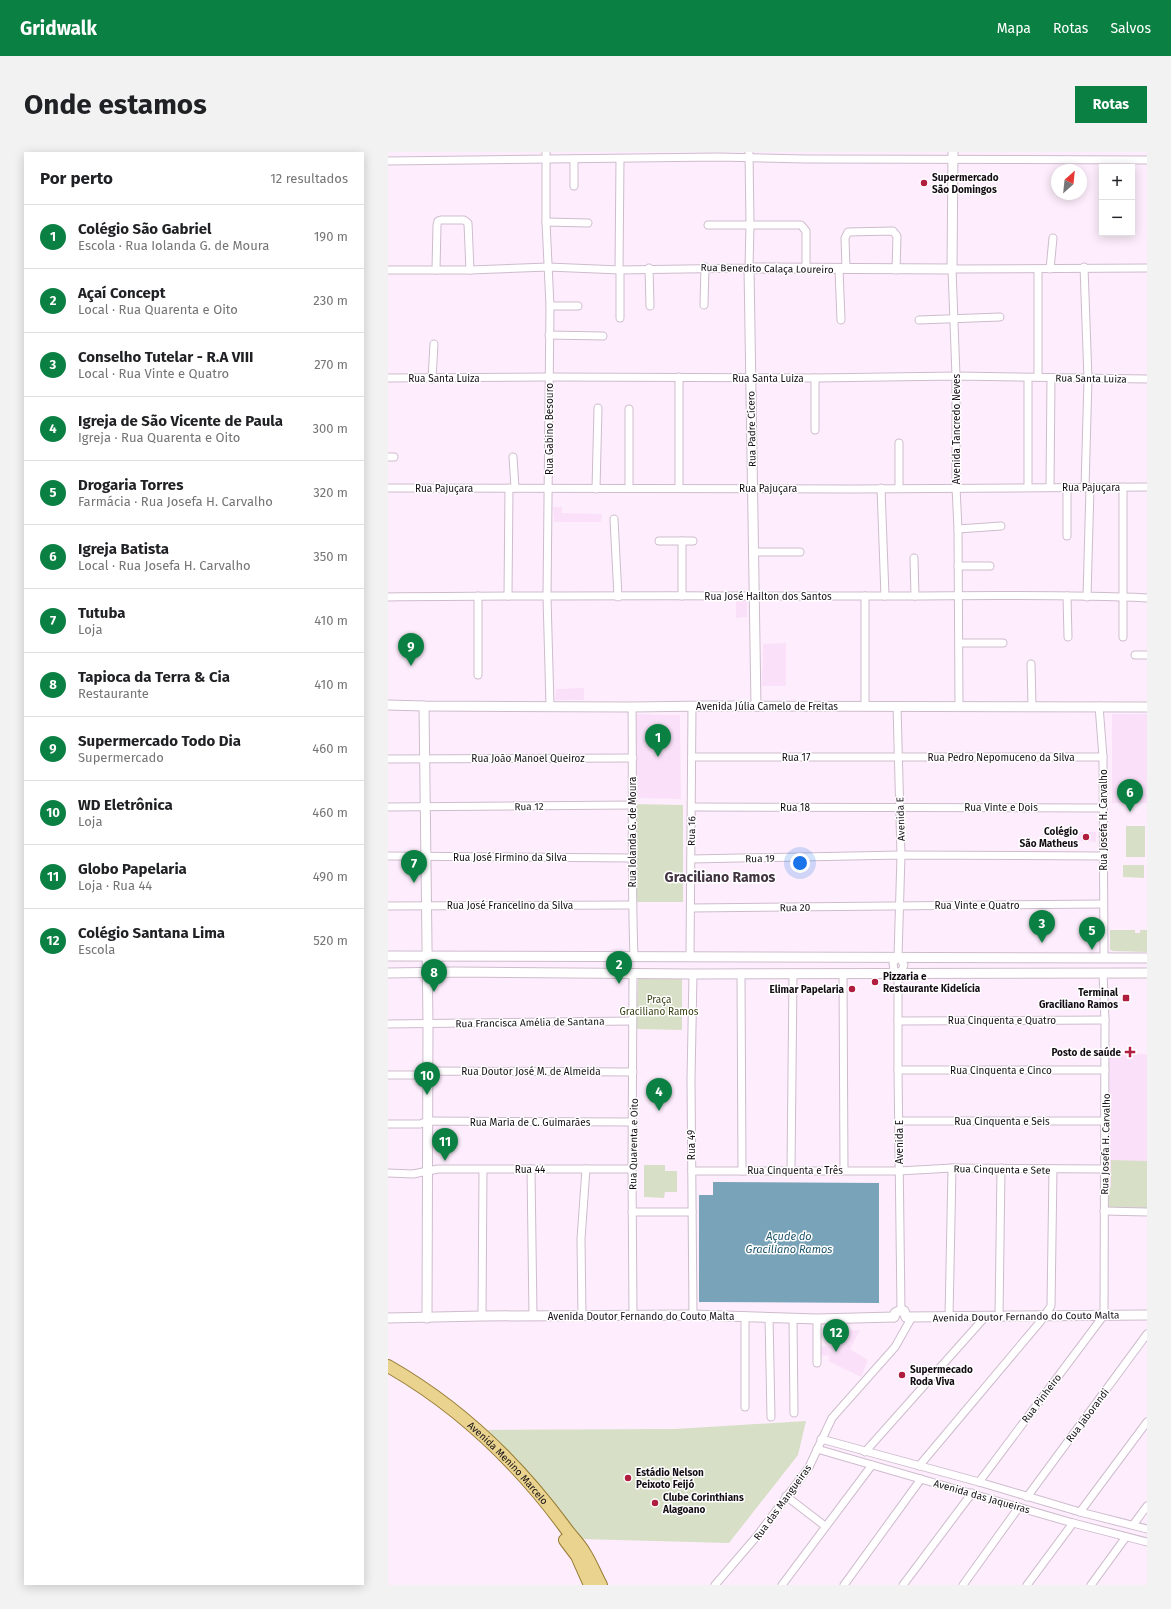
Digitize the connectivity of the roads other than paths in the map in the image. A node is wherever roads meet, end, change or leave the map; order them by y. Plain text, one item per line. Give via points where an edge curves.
1 (445, 152) edge
2 (658, 155) edge
3 (680, 155) edge
4 (749, 155) edge
5 (859, 155) edge
6 (546, 156) edge
7 (587, 156) edge
8 (622, 156) edge
9 (953, 156) edge
10 (574, 159) junction
11 (388, 160) edge
12 (446, 160) junction
13 (1147, 160) edge
14 (574, 186) dead end
15 (546, 222) junction
16 (588, 223) dead end
17 (708, 225) dead end
18 (750, 225) junction
19 (1053, 238) dead end
20 (548, 267) junction
21 (705, 267) junction
22 (1084, 267) junction
23 (649, 268) junction
24 (749, 268) junction
25 (806, 268) junction
26 (1147, 268) edge
27 (842, 269) junction
28 (1038, 269) junction
29 (1050, 269) junction
30 (388, 270) edge
31 (436, 270) junction
32 (470, 270) junction
33 (620, 270) junction
34 (896, 270) junction
35 (952, 270) junction
36 (704, 305) dead end
37 (550, 306) junction
38 (578, 306) dead end
39 (650, 306) dead end
40 (1000, 317) dead end
41 (620, 318) dead end
42 (954, 318) junction
43 (841, 320) dead end
44 (919, 320) dead end
45 (549, 335) junction
46 (604, 336) dead end
47 (434, 344) dead end
48 (956, 376) junction
49 (548, 377) junction
50 (750, 377) junction
51 (1038, 377) junction
52 (388, 378) edge
53 (679, 378) junction
54 (815, 378) junction
55 (1028, 378) junction
56 (1051, 378) junction
57 (432, 379) junction
58 (1088, 379) junction
59 (1147, 379) edge
60 (598, 408) dead end
61 (629, 409) dead end
62 (815, 430) dead end
63 (899, 443) dead end
64 (513, 457) dead end
65 (1028, 486) junction
66 (752, 487) junction
67 (956, 487) junction
68 (1050, 487) junction
69 (1123, 487) junction
70 (1147, 487) edge
71 (388, 488) edge
72 (512, 488) junction
73 (549, 488) junction
74 (629, 488) junction
75 (679, 488) junction
76 (881, 488) junction
77 (899, 488) junction
78 (1067, 488) junction
79 (1088, 488) junction
80 (596, 489) junction
81 (614, 519) dead end
82 (1001, 526) dead end
83 (958, 528) junction
84 (1067, 536) dead end
85 (658, 541) dead end
86 (682, 541) junction
87 (693, 541) dead end
88 (753, 552) junction
89 (800, 552) dead end
90 (914, 558) dead end
91 (958, 566) junction
92 (990, 566) dead end
93 (959, 595) junction
94 (478, 596) junction
95 (508, 596) junction
96 (547, 596) junction
97 (682, 596) junction
98 (753, 596) junction
99 (865, 596) junction
100 (885, 596) junction
101 (915, 596) junction
102 (1067, 596) junction
103 (388, 597) edge
104 (618, 597) junction
105 (1087, 597) junction
106 (1123, 597) junction
107 (1147, 598) edge
108 (1068, 637) dead end
109 (1123, 637) dead end
110 (960, 643) junction
111 (1003, 643) dead end
112 (1136, 655) dead end
113 (1147, 655) edge
114 (1031, 664) dead end
115 (478, 675) dead end
116 (388, 705) edge
117 (424, 706) junction
118 (550, 706) junction
119 (692, 706) junction
120 (756, 706) junction
121 (865, 706) junction
122 (897, 706) junction
123 (1032, 706) junction
124 (1099, 706) junction
125 (1147, 706) edge
126 (632, 707) junction
127 (960, 707) junction
128 (692, 757) junction
129 (899, 757) junction
130 (1103, 757) junction
131 (388, 758) edge
132 (633, 758) junction
133 (424, 759) junction
134 (633, 805) junction
135 (899, 806) junction
136 (388, 807) edge
137 (426, 807) junction
138 (692, 807) junction
139 (1103, 808) junction
140 (901, 855) junction
141 (388, 856) edge
142 (427, 856) junction
143 (1102, 856) junction
144 (631, 858) junction
145 (691, 859) junction
146 (1103, 904) junction
147 (632, 905) junction
148 (388, 906) edge
149 (427, 906) junction
150 (899, 906) junction
151 (690, 908) junction
152 (388, 956) edge
153 (427, 956) junction
154 (690, 956) junction
155 (634, 957) junction
156 (898, 957) junction
157 (1104, 957) junction
158 (660, 958) junction
159 (1133, 958) junction
160 (1147, 958) edge
161 (388, 973) edge
162 (427, 973) junction
163 (633, 973) junction
164 (659, 973) junction
165 (741, 973) junction
166 (843, 973) junction
167 (1103, 973) junction
168 (1133, 973) junction
169 (1147, 973) edge
170 (693, 974) junction
171 (793, 974) junction
172 (898, 974) junction
173 (1105, 1020) junction
174 (632, 1021) junction
175 (898, 1021) junction
176 (388, 1024) edge
177 (428, 1024) junction
178 (898, 1070) junction
179 (1105, 1070) junction
180 (633, 1072) junction
181 (428, 1073) junction
182 (388, 1075) edge
183 (428, 1121) junction
184 (899, 1121) junction
185 (1105, 1121) junction
186 (633, 1122) junction
187 (388, 1124) edge
188 (952, 1168) junction
189 (1001, 1168) junction
190 (531, 1169) junction
191 (586, 1169) junction
192 (632, 1169) junction
193 (1053, 1169) junction
194 (1105, 1169) junction
195 (483, 1170) junction
196 (742, 1170) junction
197 (844, 1170) junction
198 (428, 1171) junction
199 (692, 1171) junction
200 (791, 1171) junction
201 (899, 1171) junction
202 (388, 1173) edge
203 (1104, 1211) junction
204 (632, 1212) junction
205 (692, 1212) junction
206 (1147, 1212) edge
207 (693, 1315) junction
208 (903, 1315) junction
209 (1045, 1315) junction
210 (1104, 1315) junction
211 (1147, 1315) edge
212 (482, 1316) junction
213 (533, 1316) junction
214 (582, 1316) junction
215 (633, 1316) junction
216 (745, 1316) junction
217 (769, 1317) junction
218 (949, 1317) junction
219 (984, 1317) junction
220 (999, 1317) junction
221 (388, 1318) edge
222 (427, 1318) junction
223 (793, 1318) junction
224 (817, 1318) junction
225 (1147, 1334) edge
226 (817, 1363) dead end
227 (388, 1366) edge
228 (388, 1372) edge
229 (746, 1407) dead end
230 (794, 1413) dead end
231 (771, 1417) dead end
232 (1147, 1422) edge
233 (821, 1439) junction
234 (817, 1448) junction
235 (866, 1452) junction
236 (872, 1465) junction
237 (919, 1466) junction
238 (921, 1479) junction
239 (978, 1482) junction
240 (972, 1493) junction
241 (786, 1496) junction
242 (1027, 1497) junction
243 (1042, 1501) junction
244 (1147, 1506) edge
245 (1019, 1507) junction
246 (1080, 1512) junction
247 (1042, 1514) junction
248 (1074, 1523) junction
249 (1133, 1525) junction
250 (825, 1526) junction
251 (1147, 1529) edge
252 (1126, 1537) junction
253 (1147, 1542) edge
254 (590, 1585) edge
255 (601, 1585) edge
256 (715, 1585) edge
257 (782, 1585) edge
258 (844, 1585) edge
259 (903, 1585) edge
260 (963, 1585) edge
261 (1027, 1585) edge
262 (1090, 1585) edge

1 - 12 street
2 - 3 street
2 - 8 street
3 - 4 street
4 - 5 street via 805,159
4 - 18 street, Rua Padre Cícero
5 - 9 street
6 - 10 street
6 - 12 street
6 - 15 street, Rua Gabino Besouro
7 - 8 street
7 - 10 street
8 - 33 street
9 - 13 street
9 - 35 street, Avenida Tancredo Neves
10 - 14 street
11 - 12 street
15 - 16 street
15 - 20 street, Rua Gabino Besouro
17 - 18 street
18 - 24 street, Rua Padre Cícero
18 - 25 street via 804,227
19 - 29 street
20 - 32 street, Rua Benedito Calaça Loureiro
20 - 33 street, Rua Benedito Calaça Loureiro
20 - 37 street, Rua Gabino Besouro
21 - 23 street, Rua Benedito Calaça Loureiro
21 - 24 street, Rua Benedito Calaça Loureiro
21 - 36 street
22 - 26 street, Rua Benedito Calaça Loureiro
22 - 29 street, Rua Benedito Calaça Loureiro
22 - 58 street
23 - 33 street, Rua Benedito Calaça Loureiro
23 - 39 street
24 - 25 street, Rua Benedito Calaça Loureiro
24 - 50 street, Rua Padre Cícero
25 - 27 street, Rua Benedito Calaça Loureiro
27 - 34 street, Rua Benedito Calaça Loureiro
27 - 34 street via 845,238 848,232 893,231 897,236
27 - 43 street
28 - 29 street, Rua Benedito Calaça Loureiro
28 - 35 street, Rua Benedito Calaça Loureiro
28 - 51 street
30 - 31 street, Rua Benedito Calaça Loureiro
31 - 32 street, Rua Benedito Calaça Loureiro
31 - 32 street via 438,221 441,220 468,223
33 - 41 street
34 - 35 street, Rua Benedito Calaça Loureiro
35 - 42 street, Avenida Tancredo Neves
37 - 38 street
37 - 45 street, Rua Gabino Besouro
40 - 42 street
42 - 44 street
42 - 48 street, Avenida Tancredo Neves
45 - 46 street
45 - 49 street, Rua Gabino Besouro
47 - 57 street
48 - 54 street, Rua Santa Luiza
48 - 55 street, Rua Santa Luiza
48 - 67 street, Avenida Tancredo Neves
49 - 53 street, Rua Santa Luiza
49 - 57 street, Rua Santa Luiza
49 - 73 street, Rua Gabino Besouro
50 - 53 street, Rua Santa Luiza
50 - 54 street, Rua Santa Luiza
50 - 66 street, Rua Padre Cícero
51 - 55 street, Rua Santa Luiza
51 - 56 street, Rua Santa Luiza
52 - 57 street, Rua Santa Luiza
53 - 75 street
54 - 62 street
55 - 65 street
56 - 58 street, Rua Santa Luiza
56 - 68 street
58 - 59 street, Rua Santa Luiza
58 - 79 street
60 - 80 street
61 - 74 street
63 - 77 street
64 - 72 street
65 - 67 street, Rua Pajuçara
65 - 68 street, Rua Pajuçara
66 - 75 street, Rua Pajuçara
66 - 76 street, Rua Pajuçara
66 - 88 street, Rua Padre Cícero
67 - 77 street, Rua Pajuçara
67 - 83 street, Avenida Tancredo Neves
68 - 78 street, Rua Pajuçara
69 - 70 street, Rua Pajuçara
69 - 79 street, Rua Pajuçara
69 - 106 street
71 - 72 street, Rua Pajuçara
72 - 73 street, Rua Pajuçara
72 - 95 street
73 - 80 street, Rua Pajuçara
73 - 96 street, Rua Gabino Besouro
74 - 75 street, Rua Pajuçara
74 - 80 street, Rua Pajuçara
76 - 77 street, Rua Pajuçara
76 - 100 street
78 - 79 street, Rua Pajuçara
78 - 84 street
79 - 105 street
81 - 104 street
82 - 83 street
83 - 91 street, Avenida Tancredo Neves
85 - 86 street
86 - 87 street
86 - 97 street
88 - 89 street
88 - 98 street, Rua Padre Cícero
90 - 101 street
91 - 92 street
91 - 93 street, Avenida Tancredo Neves
93 - 101 street, Rua José Hailton dos Santos
93 - 102 street, Rua José Hailton dos Santos
93 - 110 street, Avenida Tancredo Neves
94 - 95 street, Rua José Hailton dos Santos
94 - 103 street, Rua José Hailton dos Santos
94 - 115 street
95 - 96 street, Rua José Hailton dos Santos
96 - 104 street, Rua José Hailton dos Santos
96 - 118 street, Rua Gabino Besouro
97 - 98 street, Rua José Hailton dos Santos
97 - 104 street, Rua José Hailton dos Santos
98 - 99 street, Rua José Hailton dos Santos
98 - 120 street, Rua Padre Cícero
99 - 100 street, Rua José Hailton dos Santos
99 - 121 street
100 - 101 street, Rua José Hailton dos Santos
102 - 105 street, Rua José Hailton dos Santos
102 - 108 street
105 - 106 street, Rua José Hailton dos Santos
106 - 107 street, Rua José Hailton dos Santos
106 - 109 street
110 - 111 street
110 - 127 street, Avenida Tancredo Neves
112 - 113 street
114 - 123 street
116 - 117 street, Avenida Júlia Camelo de Freitas
117 - 118 street, Avenida Júlia Camelo de Freitas
117 - 133 street
118 - 126 street, Avenida Júlia Camelo de Freitas
119 - 120 street, Avenida Júlia Camelo de Freitas
119 - 126 street, Avenida Júlia Camelo de Freitas
119 - 128 street, Rua 16
120 - 121 street, Avenida Júlia Camelo de Freitas
121 - 122 street, Avenida Júlia Camelo de Freitas
122 - 127 street, Avenida Júlia Camelo de Freitas
122 - 129 street, Avenida E
123 - 124 street, Avenida Júlia Camelo de Freitas
123 - 127 street, Avenida Júlia Camelo de Freitas
124 - 125 street, Avenida Júlia Camelo de Freitas
124 - 130 street, Rua Josefa H. Carvalho
126 - 132 street, Rua Iolanda G. de Moura
128 - 129 street, Rua 17
128 - 138 street, Rua 16
129 - 130 street, Rua Pedro Nepomuceno da Silva
129 - 135 street, Avenida E
130 - 139 street, Rua Josefa H. Carvalho
131 - 133 street, Rua João Manoel Queiroz
132 - 133 street, Rua João Manoel Queiroz
132 - 134 street, Rua Iolanda G. de Moura
133 - 137 street
134 - 137 street, Rua 12
134 - 144 street, Rua Iolanda G. de Moura
135 - 138 street, Rua 18
135 - 139 street, Rua Vinte e Dois
135 - 140 street, Avenida E
136 - 137 street, Rua 12
137 - 142 street
138 - 145 street, Rua 16
139 - 143 street, Rua Josefa H. Carvalho
140 - 143 street, Rua 19
140 - 145 street, Rua 19
140 - 150 street, Avenida E
141 - 142 street, Rua José Firmino da Silva
142 - 144 street, Rua José Firmino da Silva
142 - 149 street
143 - 146 street, Rua Josefa H. Carvalho
144 - 147 street, Rua Iolanda G. de Moura
145 - 151 street, Rua 16
146 - 150 street, Rua Vinte e Quatro
146 - 157 street, Rua Josefa H. Carvalho
147 - 149 street, Rua José Francelino da Silva
147 - 155 street, Rua Iolanda G. de Moura
148 - 149 street, Rua José Francelino da Silva
149 - 153 street
150 - 151 street, Rua 20
150 - 156 street, Avenida E
151 - 154 street, Rua 16
152 - 153 street
153 - 155 street
153 - 162 street
154 - 156 street
154 - 158 street
155 - 158 street
156 - 157 street
156 - 172 street, Avenida E via 904,965
157 - 159 street
158 - 164 street
159 - 160 street
159 - 168 street
161 - 162 street
162 - 163 street
162 - 177 street
163 - 164 street
163 - 174 street, Rua Quarenta e Oito
164 - 170 street
165 - 170 street
165 - 171 street
165 - 196 street
166 - 171 street
166 - 172 street
166 - 197 street
167 - 168 street
167 - 172 street
167 - 173 street, Rua Josefa H. Carvalho
168 - 169 street
170 - 199 street, Rua 49
171 - 200 street
172 - 175 street, Avenida E
173 - 175 street, Rua Cinquenta e Quatro
173 - 179 street, Rua Josefa H. Carvalho
174 - 177 street, Rua Francisca Amélia de Santana
174 - 180 street, Rua Quarenta e Oito
175 - 178 street, Avenida E
176 - 177 street, Rua Francisca Amélia de Santana
177 - 181 street
178 - 179 street, Rua Cinquenta e Cinco
178 - 184 street, Avenida E
179 - 185 street, Rua Josefa H. Carvalho
180 - 181 street, Rua Doutor José M. de Almeida
180 - 186 street, Rua Quarenta e Oito
181 - 182 street, Rua Doutor José M. de Almeida
181 - 183 street
183 - 186 street, Rua Maria de C. Guimarães
183 - 187 street, Rua Maria de C. Guimarães via 420,1124
183 - 198 street
184 - 185 street, Rua Cinquenta e Seis
184 - 201 street, Avenida E
185 - 194 street, Rua Josefa H. Carvalho
186 - 192 street, Rua Quarenta e Oito
188 - 189 street, Rua Cinquenta e Sete
188 - 201 street, Rua Cinquenta e Sete
188 - 218 street
189 - 193 street, Rua Cinquenta e Sete
189 - 220 street
190 - 191 street, Rua 44
190 - 195 street, Rua 44
190 - 213 street
191 - 192 street, Rua 44
191 - 214 street via 582,1239
192 - 204 street, Rua Quarenta e Oito
193 - 194 street, Rua Cinquenta e Sete
193 - 209 street via 1051,1306
194 - 203 street, Rua Josefa H. Carvalho
195 - 198 street, Rua 44
195 - 212 street
196 - 199 street, Rua Cinquenta e Três
196 - 200 street, Rua Cinquenta e Três
197 - 200 street, Rua Cinquenta e Três
197 - 201 street, Rua Cinquenta e Três
198 - 202 street, Rua 44 via 413,1174
198 - 222 street
199 - 205 street, Rua 49
201 - 208 street, Avenida E
203 - 206 street
203 - 210 street, Rua Josefa H. Carvalho
204 - 205 street
204 - 215 street, Rua Quarenta e Oito
205 - 207 street, Rua 49
207 - 215 street, Avenida Doutor Fernando do Couto Malta
207 - 216 street, Avenida Doutor Fernando do Couto Malta
208 - 218 street, Avenida Doutor Fernando do Couto Malta
208 - 224 street, Avenida Doutor Fernando do Couto Malta
208 - 233 street, Rua das Mangueiras via 895,1346 832,1418
209 - 210 street, Avenida Doutor Fernando do Couto Malta
209 - 220 street, Avenida Doutor Fernando do Couto Malta
209 - 237 street
210 - 211 street, Avenida Doutor Fernando do Couto Malta
210 - 239 street, Rua Pinheiro
212 - 213 street, Avenida Doutor Fernando do Couto Malta
212 - 222 street, Avenida Doutor Fernando do Couto Malta
213 - 214 street, Avenida Doutor Fernando do Couto Malta
214 - 215 street, Avenida Doutor Fernando do Couto Malta
216 - 217 street, Avenida Doutor Fernando do Couto Malta
216 - 229 street
217 - 223 street, Avenida Doutor Fernando do Couto Malta
217 - 231 street
218 - 219 street, Avenida Doutor Fernando do Couto Malta
219 - 220 street, Avenida Doutor Fernando do Couto Malta
219 - 235 street
221 - 222 street, Avenida Doutor Fernando do Couto Malta
223 - 224 street, Avenida Doutor Fernando do Couto Malta
223 - 230 street
224 - 226 street
225 - 242 street, Rua Jaborandi
227 - 255 main road, Avenida Menino Marcelo via 444,1403 506,1456 544,1499 584,1552
228 - 254 main road, Avenida Menino Marcelo via 456,1420 500,1460 546,1512 577,1556
232 - 246 street
233 - 234 street, Rua das Mangueiras
233 - 235 street, Avenida das Jaqueiras
234 - 236 street, Avenida das Jaqueiras
234 - 241 street, Rua das Mangueiras via 809,1467
235 - 237 street, Avenida das Jaqueiras
236 - 238 street, Avenida das Jaqueiras
236 - 250 street
237 - 239 street, Avenida das Jaqueiras
238 - 240 street, Avenida das Jaqueiras
238 - 258 street
239 - 242 street, Avenida das Jaqueiras
240 - 245 street, Avenida das Jaqueiras
240 - 259 street
241 - 250 street
241 - 256 street, Rua das Mangueiras via 757,1536
242 - 243 street, Avenida das Jaqueiras
243 - 246 street, Avenida das Jaqueiras
243 - 247 street
244 - 249 street
245 - 247 street, Avenida das Jaqueiras
245 - 260 street
246 - 249 street, Avenida das Jaqueiras
247 - 248 street, Avenida das Jaqueiras
248 - 252 street, Avenida das Jaqueiras
248 - 261 street
249 - 251 street, Avenida das Jaqueiras
250 - 257 street
252 - 253 street, Avenida das Jaqueiras
252 - 262 street

